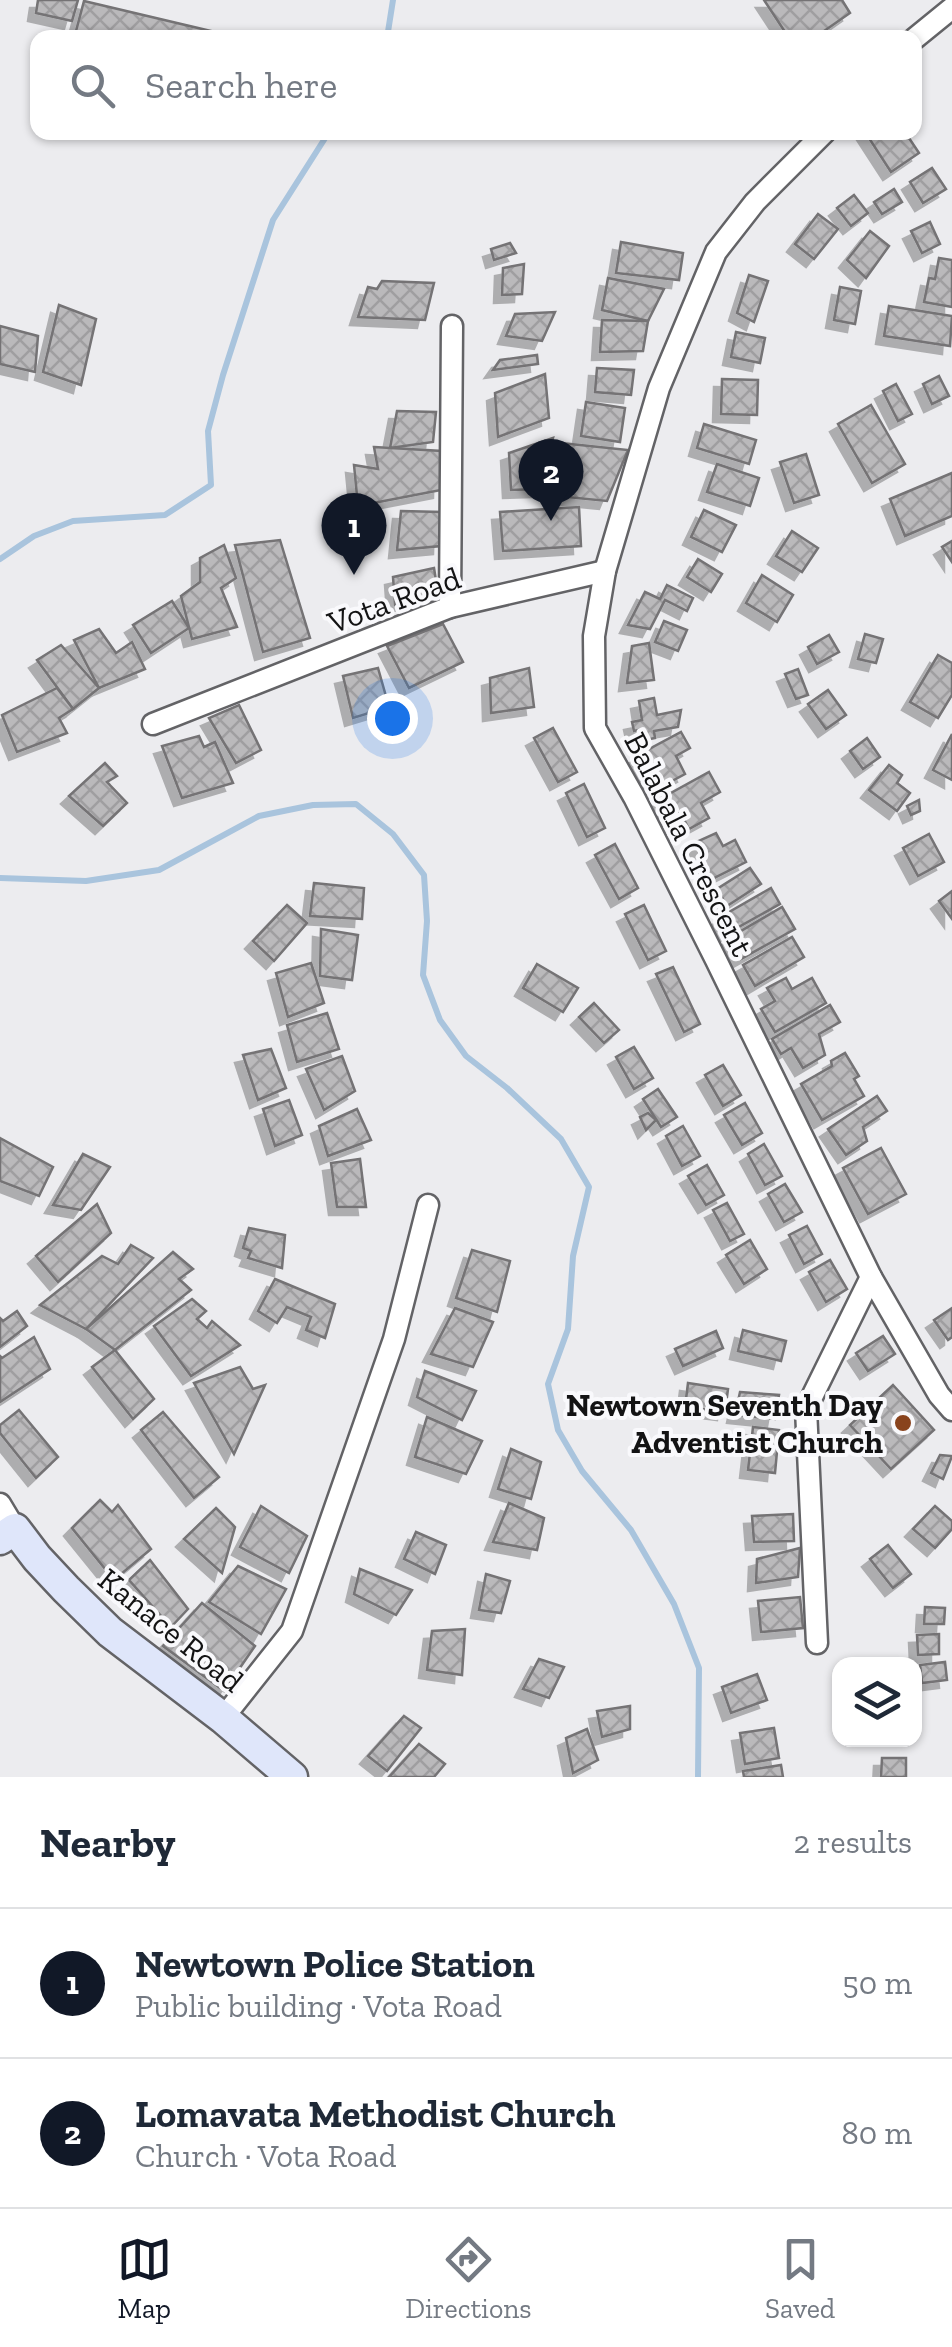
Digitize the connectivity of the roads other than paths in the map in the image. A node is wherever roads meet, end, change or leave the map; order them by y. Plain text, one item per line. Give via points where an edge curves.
1 (952, 8) edge
2 (922, 32) edge
3 (817, 140) edge
4 (452, 326) dead end
5 (605, 571) junction
6 (450, 608) junction
7 (153, 724) dead end
8 (428, 1205) dead end
9 (871, 1277) junction
10 (952, 1410) edge
11 (5, 1524) edge
12 (817, 1643) dead end
13 (224, 1718) junction
14 (292, 1777) edge

1 - 2 street
3 - 5 street, Balabala Crescent via 716,252 660,388
4 - 6 street
5 - 6 street, Vota Road
5 - 9 street, Balabala Crescent via 594,636 595,728
6 - 7 street, Vota Road
8 - 13 street via 394,1339 292,1630
9 - 10 street, Balabala Crescent
9 - 12 street via 806,1408
11 - 13 street, Kanace Road via 110,1632
13 - 14 street, Kanace Road

